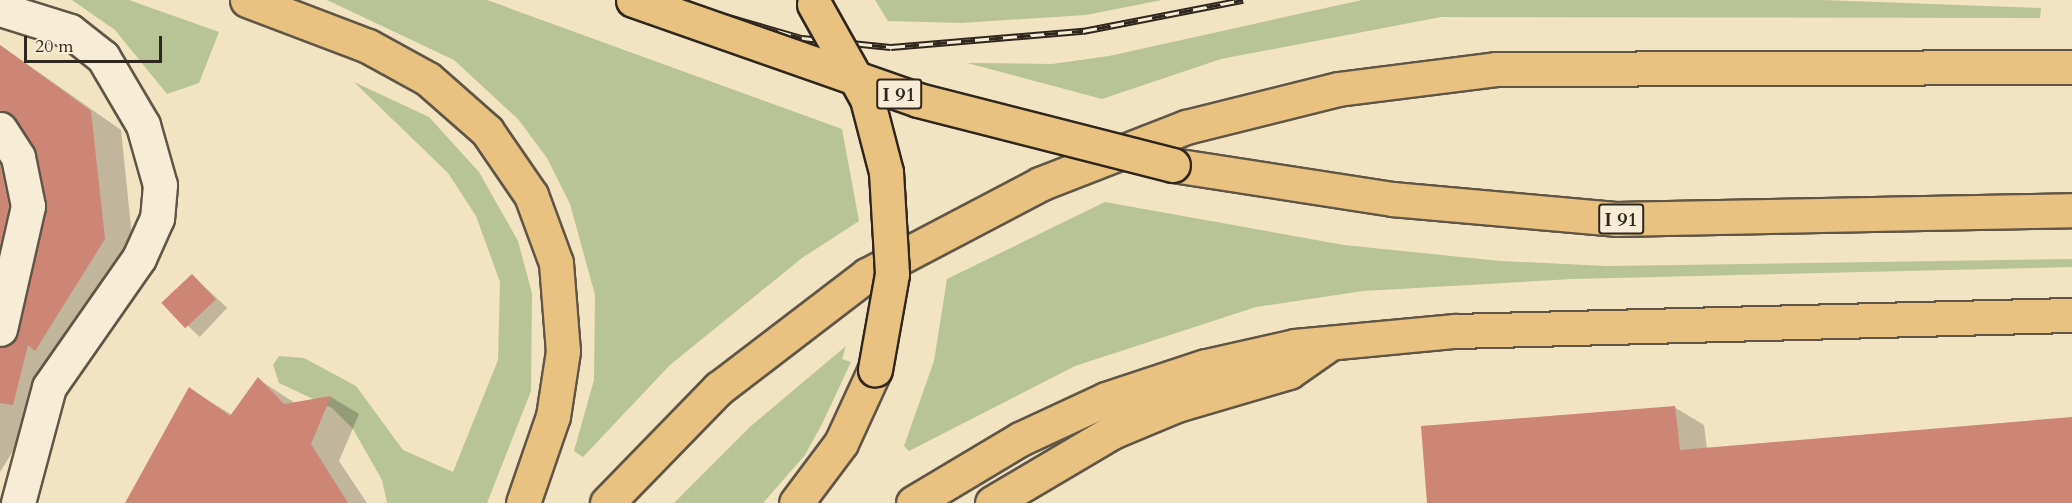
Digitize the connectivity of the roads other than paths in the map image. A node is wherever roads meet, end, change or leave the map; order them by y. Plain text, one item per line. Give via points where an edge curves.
1 (247, 0) edge
2 (633, 0) edge
3 (812, 2) edge
4 (0, 9) edge
5 (2071, 68) edge
6 (0, 129) edge
7 (2072, 210) edge
8 (2072, 315) edge
9 (0, 329) edge
10 (1333, 340) junction
11 (18, 503) edge
12 (523, 503) edge
13 (607, 503) edge
14 (796, 503) edge
15 (913, 503) edge
16 (992, 503) edge

1 - 12 highway via 359,42 428,79 487,131 531,195 556,263 563,351 553,416
2 - 7 highway, I 91, bridge via 973,116 1152,160 1325,191 1524,213 1645,219
3 - 14 highway, bridge via 855,72 884,157 892,274 875,369 842,442
4 - 11 lane via 70,32 103,57 143,125 160,185 157,218 140,258 49,387
5 - 13 highway via 1496,69 1338,89 1186,127 1031,188 867,275 719,388
6 - 9 lane via 18,158 28,206
8 - 10 highway via 1572,328
10 - 15 highway via 1235,358 1125,392 1020,439
10 - 16 highway via 1289,372 1177,405 1112,432

